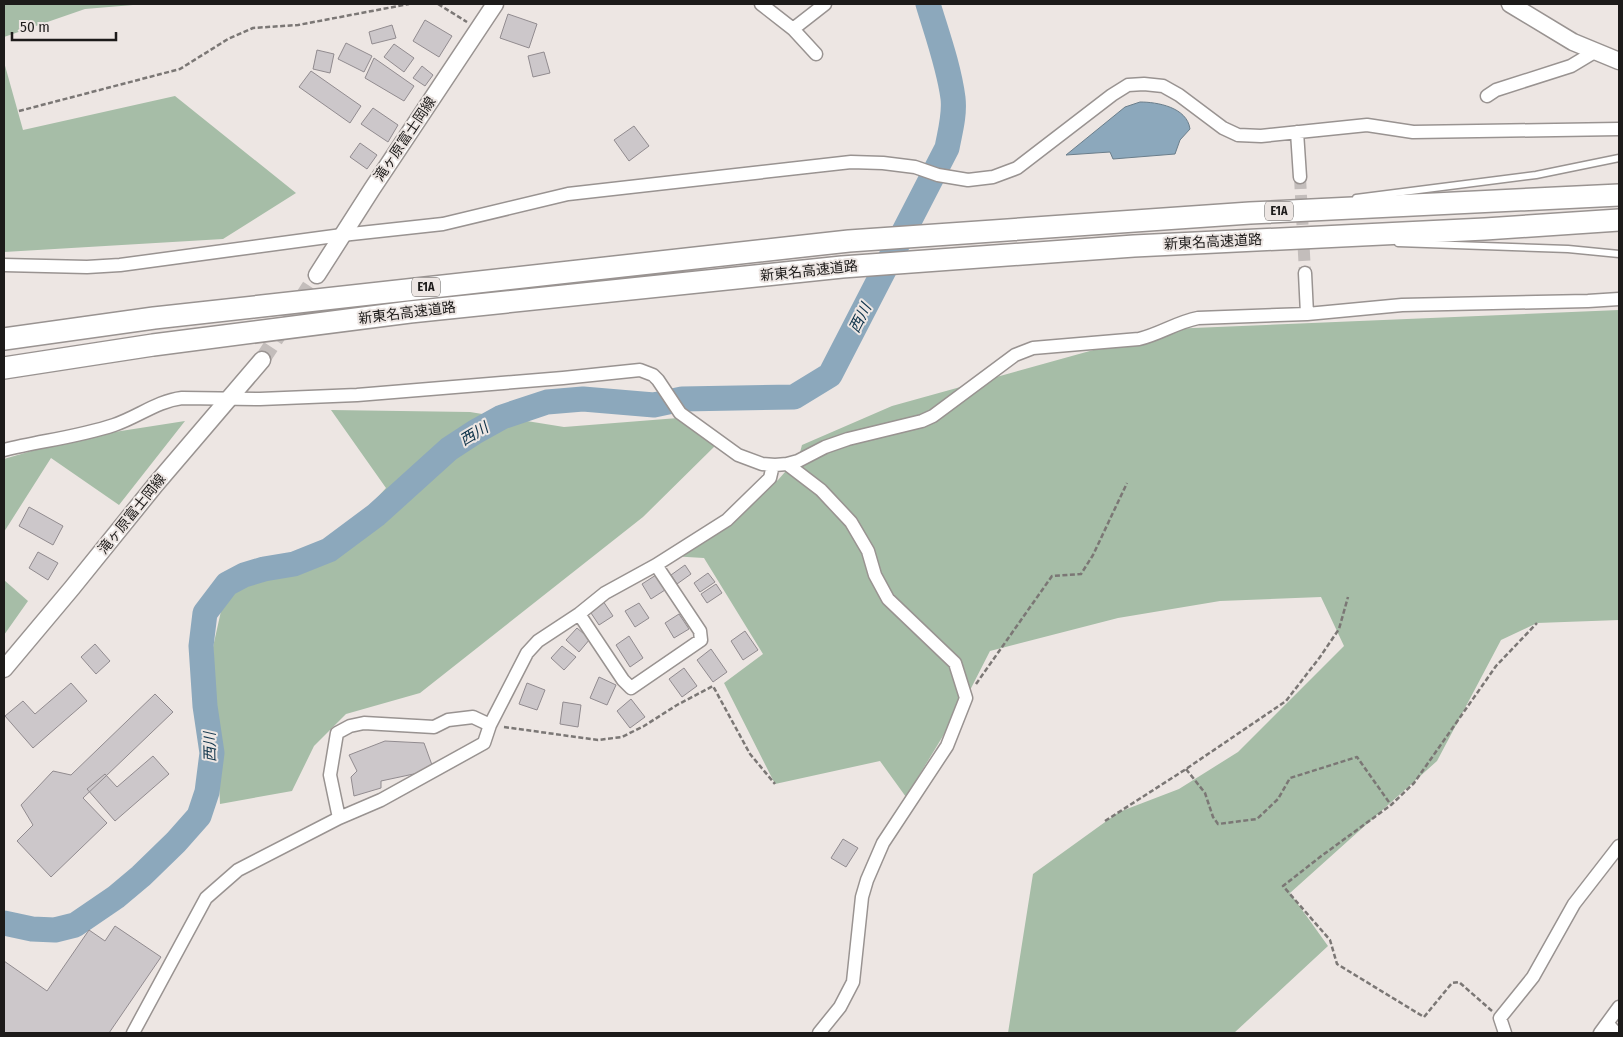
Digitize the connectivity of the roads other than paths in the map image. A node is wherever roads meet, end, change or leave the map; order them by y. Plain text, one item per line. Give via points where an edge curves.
1 (495, 4) edge
2 (761, 4) edge
3 (825, 4) edge
4 (1510, 4) edge
5 (793, 29) junction
6 (1596, 51) junction
7 (816, 54) dead end
8 (1619, 61) edge
9 (1487, 96) dead end
10 (1619, 129) edge
11 (1297, 132) junction
12 (1619, 158) edge
13 (1300, 177) tunnel mouth
14 (1619, 195) edge
15 (1346, 199) dead end
16 (1326, 202) dead end
17 (1250, 213) junction
18 (1619, 220) edge
19 (342, 234) junction
20 (1285, 239) junction
21 (1370, 242) dead end
22 (1389, 243) dead end
23 (1619, 254) edge
24 (4, 265) edge
25 (1305, 273) tunnel mouth
26 (317, 275) tunnel mouth
27 (1619, 299) edge
28 (1307, 314) junction
29 (4, 339) edge
30 (262, 360) tunnel mouth
31 (4, 368) edge
32 (229, 399) junction
33 (4, 450) edge
34 (787, 464) junction
35 (773, 465) junction
36 (656, 565) junction
37 (579, 614) junction
38 (4, 669) edge
39 (490, 725) junction
40 (340, 818) junction
41 (1619, 846) edge
42 (1619, 1007) edge
43 (1608, 1030) edge
44 (133, 1033) edge
45 (819, 1033) edge
46 (1505, 1033) edge

1 - 19 main road, 滝ヶ原富士岡線
2 - 5 street
3 - 5 street
4 - 6 main road via 1573,42
5 - 7 street
6 - 8 main road
6 - 9 street via 1571,66 1496,90
10 - 11 street via 1413,132 1368,125
11 - 13 street
11 - 19 street via 1238,135 1223,128 1180,94 1163,86 1128,85 1017,168 993,177 968,180 915,167 851,162 568,194 443,224
12 - 15 lane via 1536,175
14 - 17 highway, 新東名高速道路 / E1A
16 - 17 lane
17 - 29 highway, 新東名高速道路 / E1A via 849,241 154,318
18 - 20 highway, 新東名高速道路 / E1A
19 - 24 street via 120,265
19 - 26 main road, 滝ヶ原富士岡線
20 - 21 lane
20 - 31 highway, 新東名高速道路 / E1A via 1134,246 842,267 410,312
22 - 23 lane via 1568,249
25 - 28 street
27 - 28 street via 1402,305
28 - 34 street via 1198,318 1139,339 1032,348 1015,355 933,416 837,442
30 - 32 main road, 滝ヶ原富士岡線
32 - 33 street via 170,400 92,432
32 - 35 street via 357,395 640,370 653,375 680,413 738,455
32 - 38 main road, 滝ヶ原富士岡線
34 - 35 street
34 - 45 street via 821,490 851,522 868,551 875,575 888,599 955,663 966,698 947,746 883,843 862,897 853,982 840,1007
35 - 36 street via 770,478 727,520
36 - 37 street via 605,592
36 - 37 street via 700,631 701,640 631,688
37 - 39 street via 538,641 527,653
39 - 40 street via 484,742 381,800
39 - 40 street via 473,717 448,720 434,727 364,723 337,733 330,775
40 - 44 street via 238,870 206,898
41 - 46 street via 1574,904 1533,977 1500,1018
42 - 43 street

